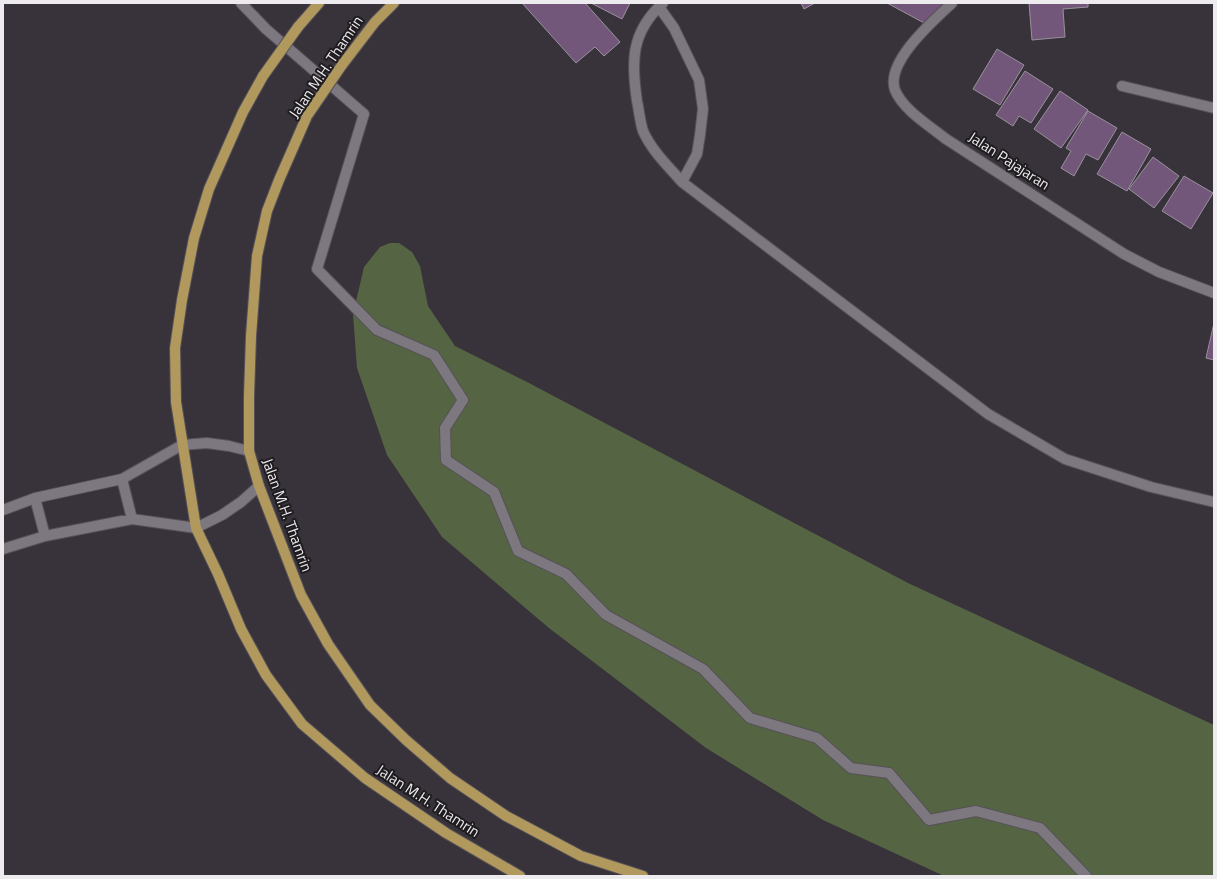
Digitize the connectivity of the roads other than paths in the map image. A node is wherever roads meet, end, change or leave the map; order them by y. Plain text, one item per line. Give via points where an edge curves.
1 (241, 3) edge
2 (318, 3) edge
3 (394, 3) edge
4 (952, 3) edge
5 (661, 5) edge
6 (1122, 86) dead end
7 (1214, 108) edge
8 (682, 182) junction
9 (1214, 293) edge
10 (182, 445) junction
11 (249, 451) junction
12 (122, 479) junction
13 (258, 486) junction
14 (35, 498) junction
15 (1214, 502) edge
16 (3, 510) edge
17 (132, 519) junction
18 (196, 528) junction
19 (45, 536) junction
20 (3, 549) edge
21 (520, 876) edge
22 (643, 876) edge
23 (1086, 876) edge

1 - 23 street via 266,29 364,114 317,269 377,330 434,355 463,400 445,428 446,460 494,492 518,551 566,574 606,614 703,669 750,718 817,738 851,768 889,773 929,820 976,811 1040,828
2 - 10 main road, Jalan M.H. Thamrin, bridge via 263,76 243,112 209,189 194,238 175,348 176,402
3 - 11 main road, Jalan M.H. Thamrin, bridge via 375,22 307,116 268,211 257,256 251,336
4 - 9 street, Jalan Pajajaran via 910,44 896,69 895,91 908,108 946,139 1118,250 1159,272
5 - 8 street via 699,80 703,108 697,154
5 - 8 street via 642,26 634,52 634,80 643,130 661,159
6 - 7 street
8 - 15 street via 988,414 1027,438 1065,459 1152,487
10 - 11 street via 207,443
10 - 12 street
10 - 18 main road, Jalan M.H. Thamrin
11 - 13 main road, Jalan M.H. Thamrin
12 - 14 street
12 - 17 street
13 - 18 street via 222,515
13 - 22 main road, Jalan M.H. Thamrin via 301,595 328,644 370,705 450,778 506,816 581,856
14 - 16 street
14 - 19 street
17 - 18 street
17 - 19 street
18 - 21 main road, Jalan M.H. Thamrin via 258,662 302,724 365,778 446,833
19 - 20 street

